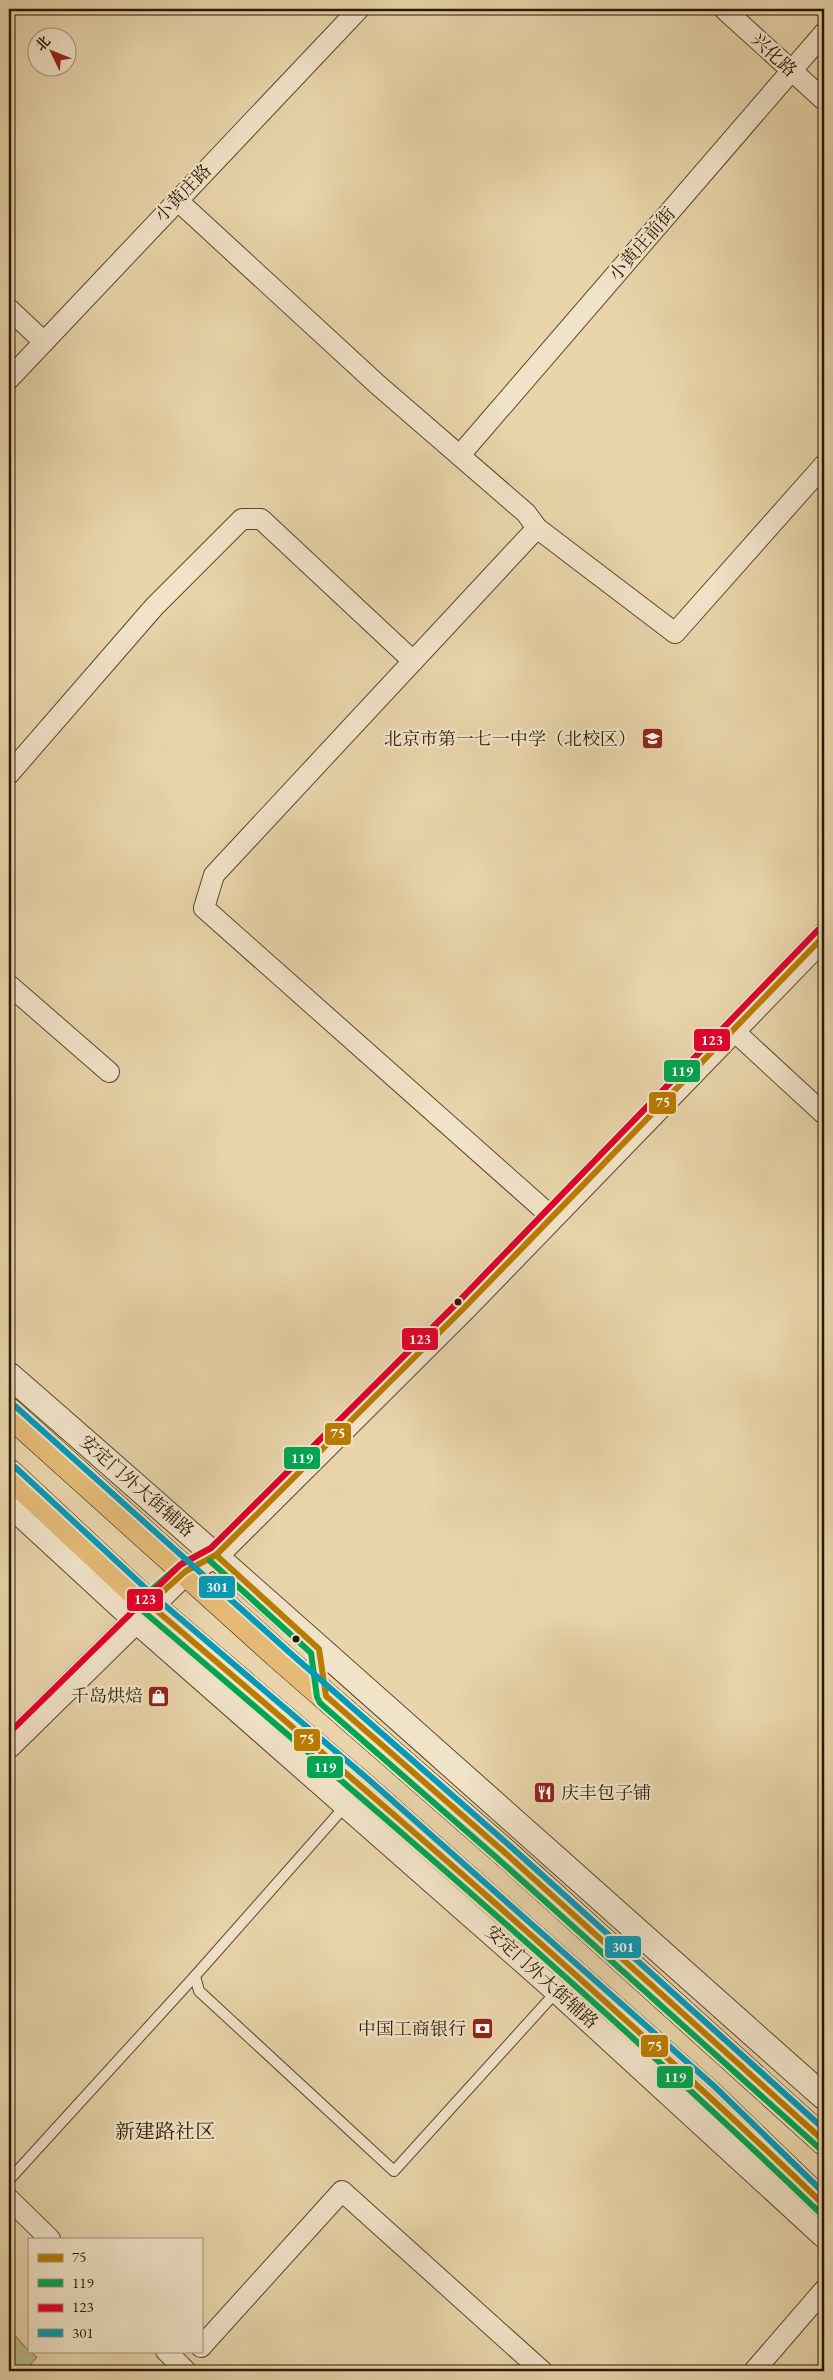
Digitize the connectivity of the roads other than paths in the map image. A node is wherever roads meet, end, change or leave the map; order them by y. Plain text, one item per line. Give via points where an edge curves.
1 (359, 9) edge
2 (724, 9) edge
3 (824, 33) edge
4 (791, 71) junction
5 (824, 100) edge
6 (176, 200) junction
7 (9, 309) edge
8 (44, 342) junction
9 (9, 379) edge
10 (460, 455) junction
11 (824, 465) edge
12 (537, 528) junction
13 (413, 661) junction
14 (9, 774) edge
15 (824, 936) edge
16 (9, 985) edge
17 (734, 1030) junction
18 (109, 1072) dead end
19 (824, 1114) edge
20 (552, 1217) junction
21 (9, 1375) edge
22 (9, 1412) edge
23 (9, 1473) edge
24 (9, 1503) edge
25 (216, 1555) junction
26 (186, 1571) junction
27 (142, 1612) junction
28 (319, 1649) junction
29 (326, 1696) junction
30 (9, 1745) edge
31 (355, 1795) junction
32 (195, 1976) junction
33 (565, 1982) junction
34 (824, 2096) edge
35 (824, 2141) edge
36 (9, 2180) edge
37 (9, 2199) edge
38 (824, 2205) edge
39 (824, 2235) edge
40 (49, 2238) edge
41 (824, 2290) edge
42 (202, 2346) edge
43 (167, 2352) edge
44 (196, 2352) edge
45 (184, 2369) edge
46 (542, 2371) edge
47 (754, 2371) edge

1 - 6 street, 小黄庄路
2 - 4 street, 兴化路
3 - 4 street, 小黄庄前街
4 - 5 street, 兴化路
4 - 10 street, 小黄庄前街
6 - 8 street, 小黄庄路
6 - 10 street via 378,385
7 - 8 street
8 - 9 street, 小黄庄路
10 - 12 street via 526,512
11 - 12 street via 675,633
12 - 13 street
13 - 14 street via 261,519 242,519 154,607
13 - 20 street via 214,875 204,908
15 - 17 street
16 - 18 street
17 - 19 street
17 - 20 street
20 - 25 street
21 - 25 street, 安定门外大街辅路
22 - 26 main road
23 - 27 main road
24 - 27 street
25 - 26 street
25 - 28 street, 安定门外大街辅路
26 - 27 street
26 - 29 main road
27 - 30 street
27 - 31 main road
28 - 29 street
28 - 34 street, 安定门外大街辅路
29 - 35 main road
31 - 32 lane
31 - 33 main road
32 - 33 lane via 199,1991 394,2171
32 - 36 lane
33 - 38 main road via 708,2093
33 - 39 street, 安定门外大街辅路
37 - 40 street
41 - 47 street
42 - 46 street via 342,2191
43 - 45 street
44 - 45 street

